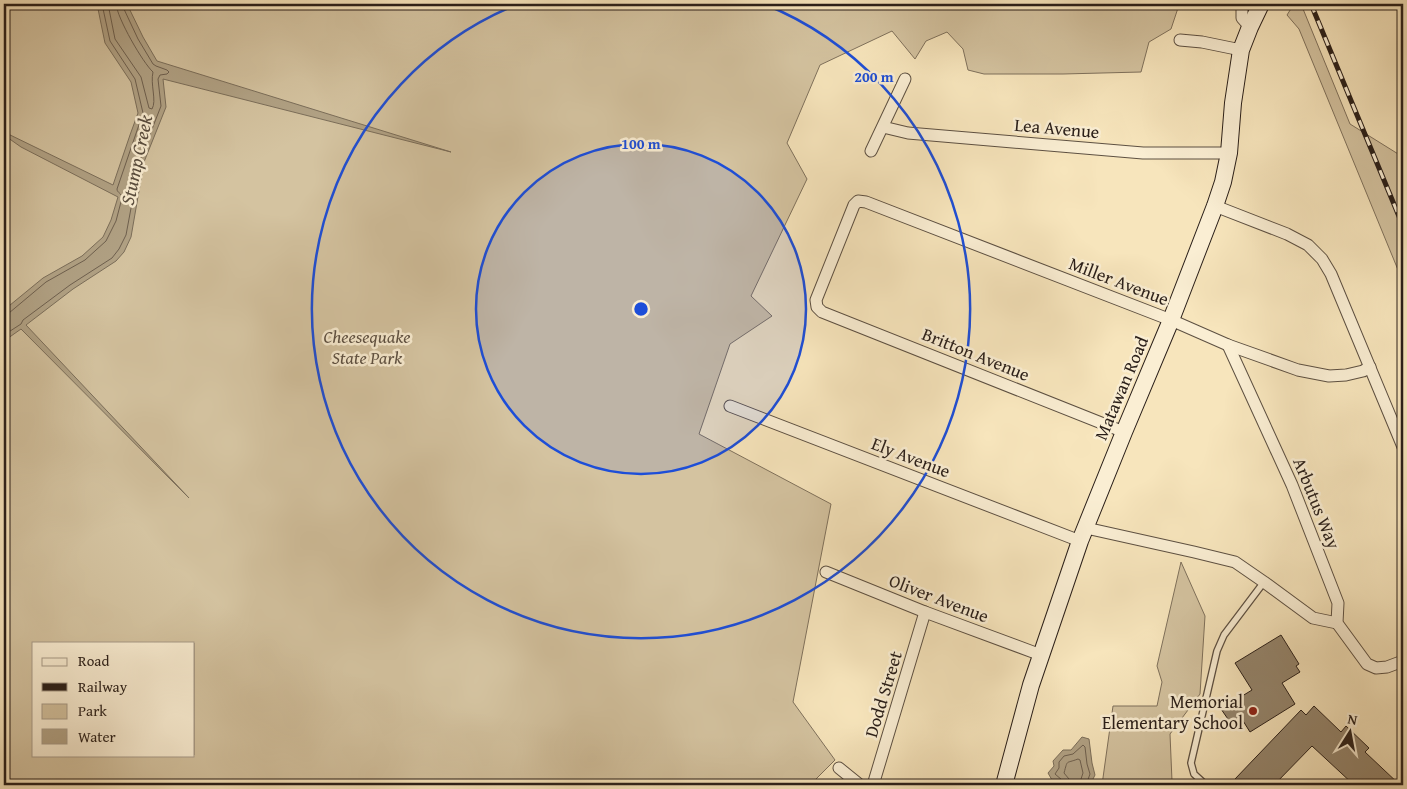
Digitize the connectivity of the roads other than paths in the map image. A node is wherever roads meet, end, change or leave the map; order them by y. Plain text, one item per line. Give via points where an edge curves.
1 (1242, 4) edge
2 (1261, 4) edge
3 (1250, 27) junction
4 (1180, 40) dead end
5 (1241, 50) junction
6 (905, 79) dead end
7 (883, 127) junction
8 (871, 151) dead end
9 (1229, 153) junction
10 (858, 201) joint
11 (1215, 206) junction
12 (1171, 320) junction
13 (1228, 344) junction
14 (1370, 367) junction
15 (730, 406) dead end
16 (1124, 432) junction
17 (1403, 447) edge
18 (1083, 534) junction
19 (826, 572) dead end
20 (1264, 582) junction
21 (926, 612) junction
22 (1337, 623) junction
23 (1041, 655) junction
24 (1403, 661) edge
25 (839, 768) dead end
26 (860, 785) edge
27 (873, 785) edge
28 (1004, 785) edge
29 (1206, 785) edge

1 - 3 street via 1242,18
2 - 3 main road, Matawan Road
3 - 5 main road, Matawan Road
4 - 5 street
5 - 9 main road, Matawan Road
6 - 7 street
7 - 8 street
7 - 9 street, Lea Avenue via 908,133 1143,153
9 - 11 main road, Matawan Road
10 - 12 street, Miller Avenue
10 - 16 street, Britton Avenue via 816,300 822,312
11 - 12 main road, Matawan Road
11 - 14 street via 1287,234 1308,245 1322,259
12 - 13 street, Miller Avenue
12 - 16 main road, Matawan Road
13 - 14 street, Miller Avenue via 1298,370 1329,376 1346,375
13 - 22 street, Arbutus Way via 1292,485 1338,603
14 - 17 street
15 - 18 street, Ely Avenue
16 - 18 main road, Matawan Road
18 - 20 street, Ely Avenue via 1235,562
18 - 23 main road, Matawan Road
19 - 21 street, Oliver Avenue
20 - 22 street, Ely Avenue via 1313,618
20 - 29 lane via 1224,635 1217,651 1191,763 1194,774
21 - 23 street, Oliver Avenue
21 - 27 street, Dodd Street
22 - 24 street via 1367,664 1387,668
23 - 28 main road, Matawan Road
25 - 26 street

